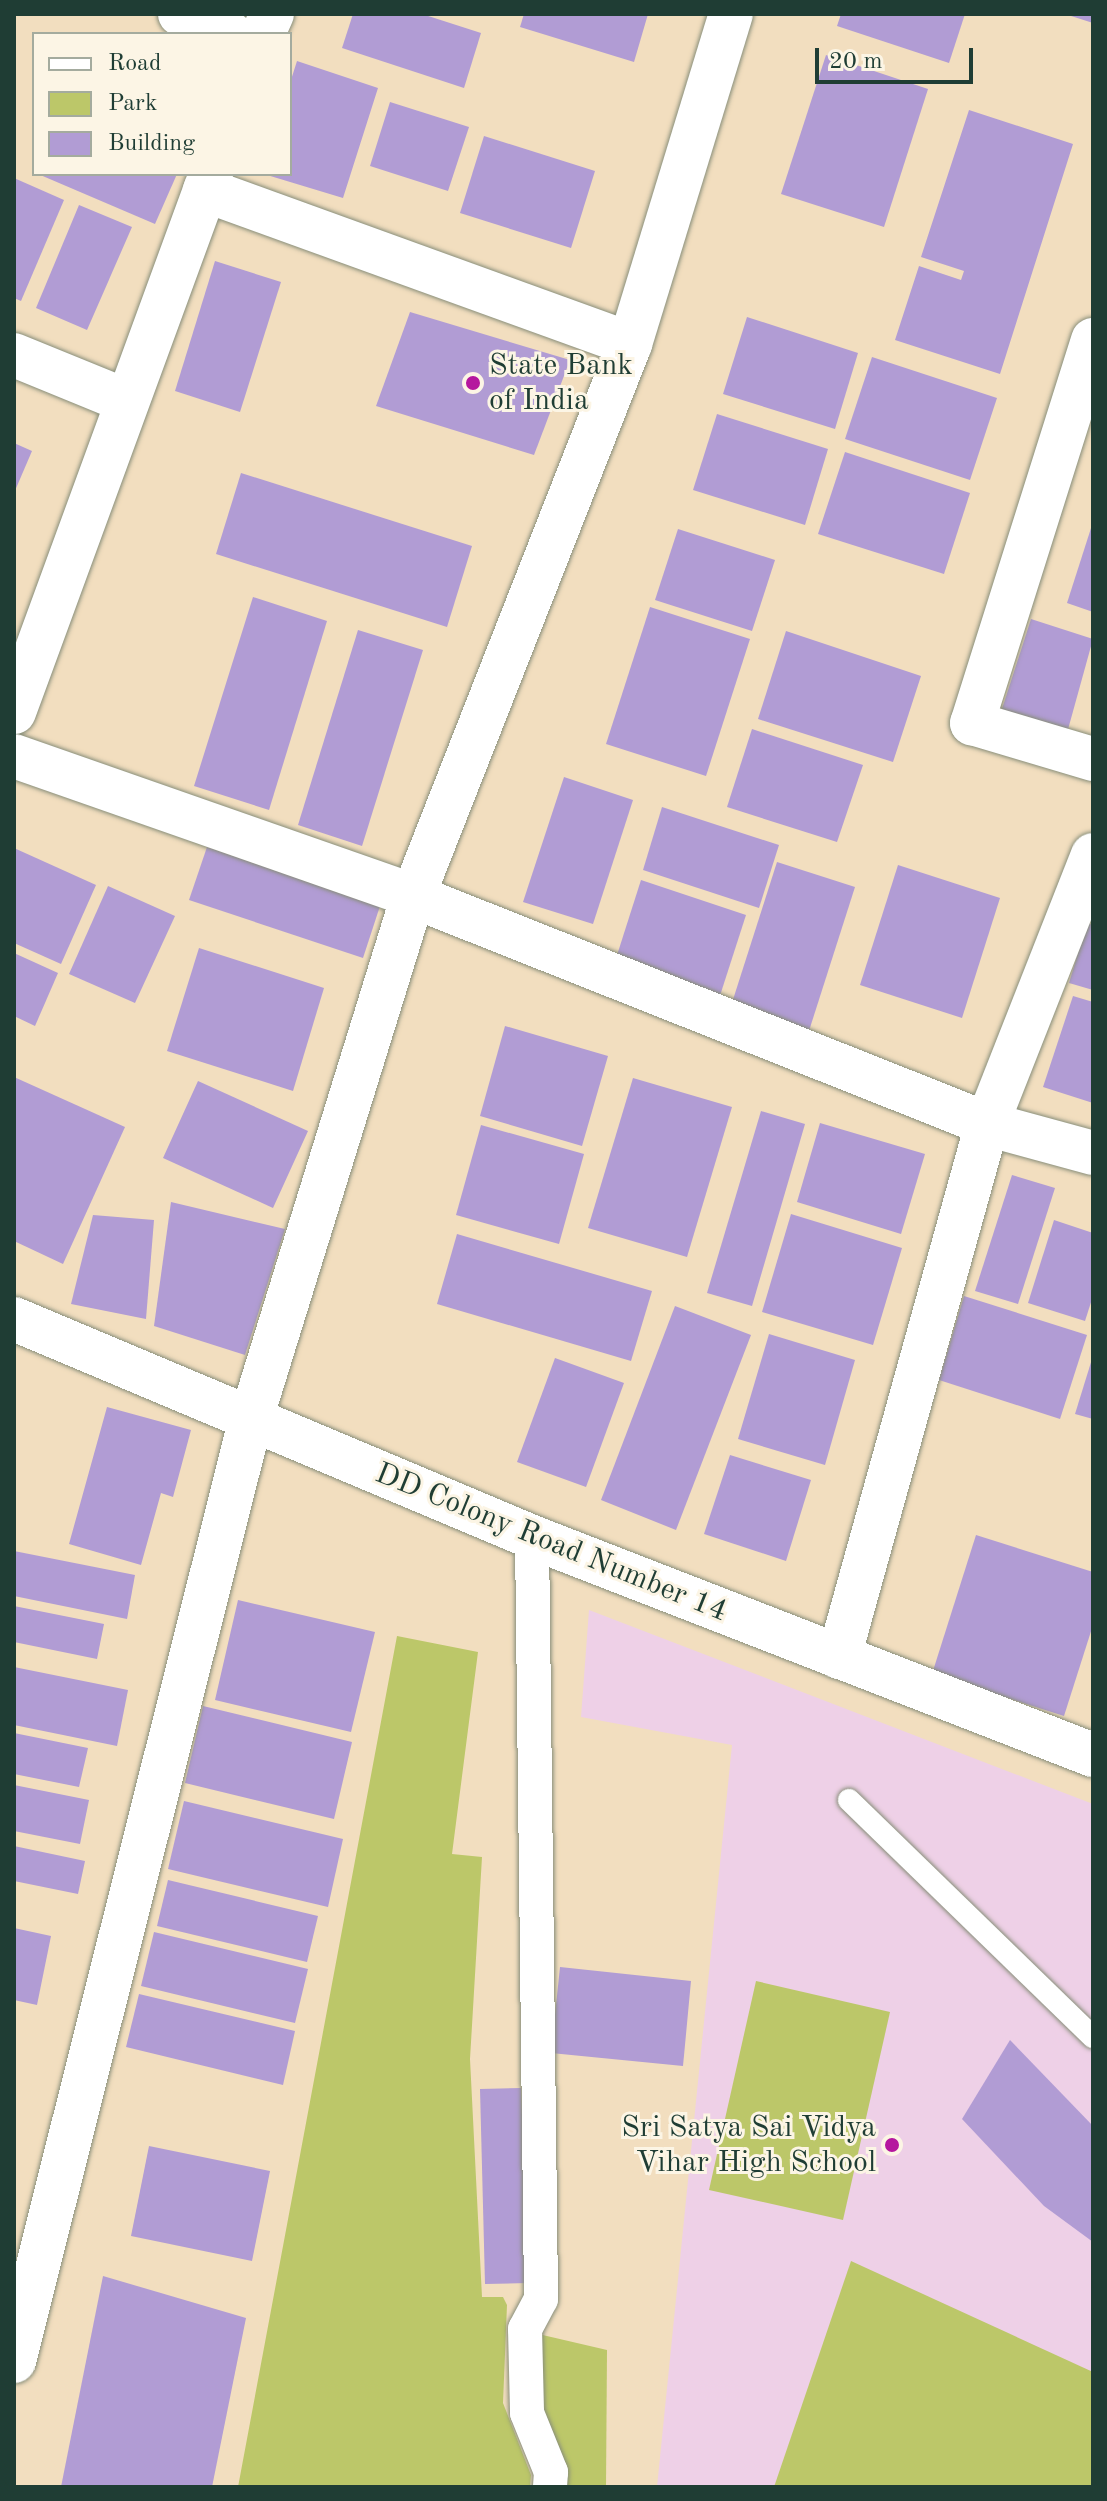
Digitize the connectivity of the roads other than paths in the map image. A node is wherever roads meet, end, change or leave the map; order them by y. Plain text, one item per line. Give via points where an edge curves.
1 (180, 14) edge
2 (731, 14) edge
3 (226, 32) edge
4 (208, 182) edge
5 (1093, 340) edge
6 (630, 344) junction
7 (14, 355) edge
8 (127, 401) junction
9 (14, 712) edge
10 (14, 756) edge
11 (1093, 759) edge
12 (1093, 855) edge
13 (413, 896) junction
14 (987, 1124) junction
15 (1093, 1153) edge
16 (14, 1319) edge
17 (250, 1422) junction
18 (532, 1537) junction
19 (839, 1657) junction
20 (1093, 1755) edge
21 (849, 1800) dead end
22 (1093, 2037) edge
23 (14, 2361) edge
24 (550, 2487) edge

1 - 3 street
2 - 6 street
4 - 6 street
4 - 8 street
5 - 11 street via 972,723
6 - 13 street
7 - 8 street
8 - 9 street
10 - 13 street
12 - 14 street
13 - 14 street
13 - 17 street
14 - 15 street
14 - 19 street
16 - 17 street, DD Colony Road Number 14
17 - 18 street, DD Colony Road Number 14
17 - 23 street
18 - 19 street, DD Colony Road Number 14
18 - 24 street via 541,2299 525,2329 526,2399 551,2472
19 - 20 street, DD Colony Road Number 14
21 - 22 lane

